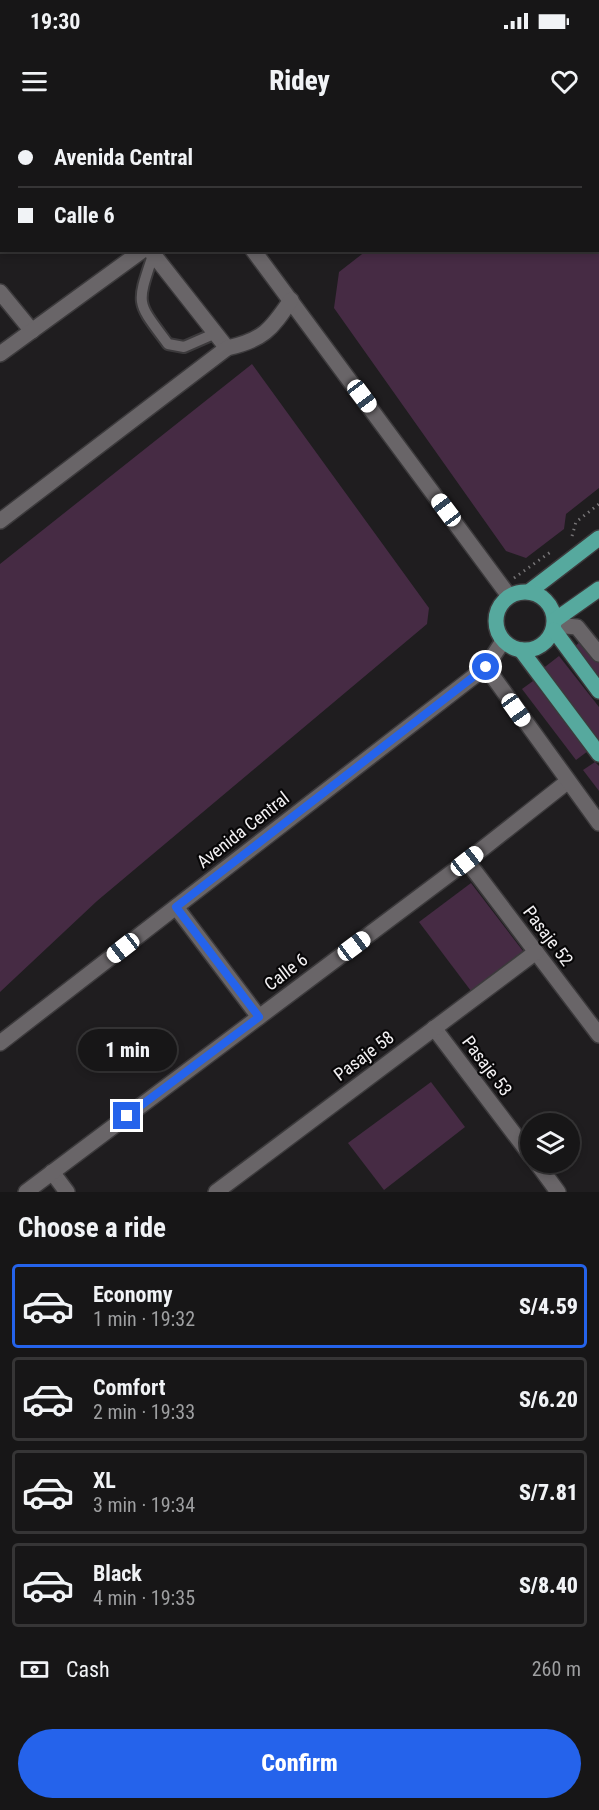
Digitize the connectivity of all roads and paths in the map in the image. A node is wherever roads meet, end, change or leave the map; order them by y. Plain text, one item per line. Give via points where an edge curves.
1 (149, 252) edge
2 (255, 252) edge
3 (0, 292) edge
4 (291, 300) junction
5 (32, 331) junction
6 (216, 333) junction
7 (227, 348) junction
8 (0, 354) edge
9 (599, 504) edge
10 (0, 521) edge
11 (599, 538) edge
12 (565, 542) dead end
13 (556, 548) dead end
14 (599, 589) edge
15 (506, 591) junction
16 (530, 591) junction
17 (554, 625) junction
18 (503, 641) junction
19 (521, 650) junction
20 (599, 654) edge
21 (486, 667) junction
22 (599, 691) edge
23 (599, 754) edge
24 (567, 782) junction
25 (599, 824) edge
26 (467, 861) junction
27 (176, 907) junction
28 (536, 952) junction
29 (259, 1017) junction
30 (434, 1028) junction
31 (599, 1035) edge
32 (0, 1043) edge
33 (520, 1141) edge
34 (52, 1172) junction
35 (544, 1173) edge
36 (26, 1192) edge
37 (67, 1192) edge
38 (216, 1192) edge
39 (558, 1192) edge

1 - 5 street
1 - 6 street
1 - 6 lane via 141,308 168,344 184,347
2 - 4 street
3 - 5 street
4 - 7 street via 275,325 253,342
4 - 15 street
5 - 8 street
6 - 7 street
7 - 10 street
9 - 12 path via 576,522 574,535
11 - 16 main road
13 - 15 path
14 - 17 main road
15 - 16 main road
15 - 18 main road via 496,621
16 - 17 main road via 548,601
17 - 19 main road via 541,646
17 - 20 street via 577,627
17 - 22 main road
18 - 19 main road
18 - 21 street, Avenida Central
19 - 23 main road
21 - 24 street
21 - 27 street, Avenida Central
24 - 25 street
24 - 26 street, Calle 6
26 - 28 street, Pasaje 52
26 - 29 street, Calle 6
27 - 29 street
27 - 32 street, Avenida Central
28 - 30 street, Pasaje 58
28 - 31 street, Pasaje 52
29 - 34 street, Calle 6
30 - 33 street, Pasaje 53
30 - 38 street, Pasaje 58
34 - 36 street, Calle 6
34 - 37 street
35 - 39 street

